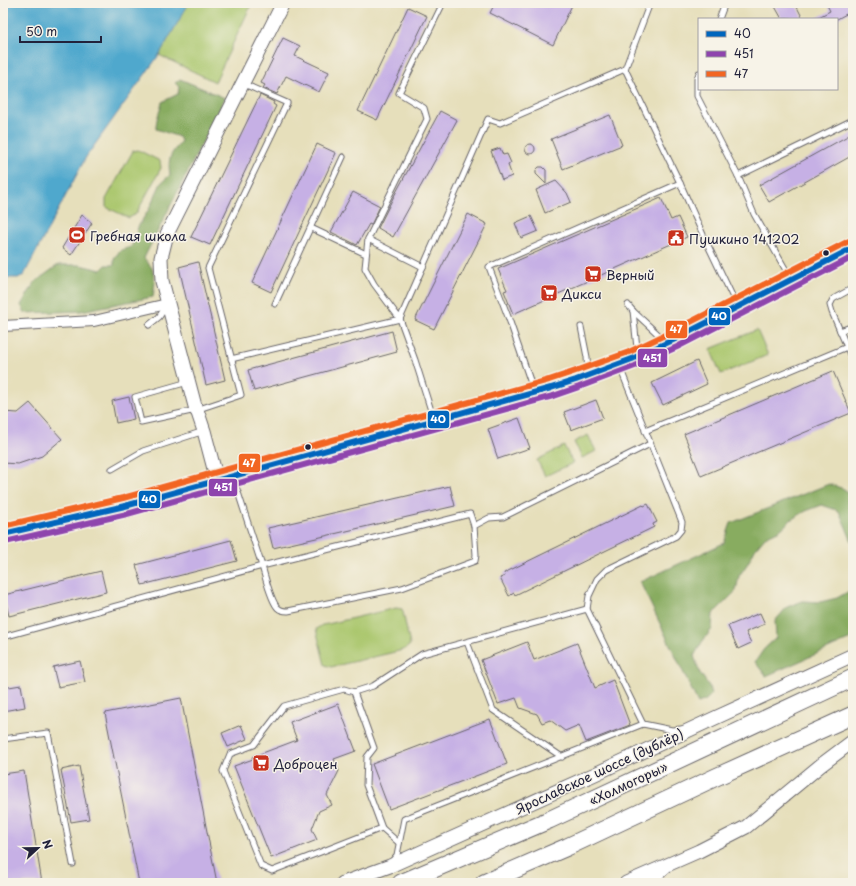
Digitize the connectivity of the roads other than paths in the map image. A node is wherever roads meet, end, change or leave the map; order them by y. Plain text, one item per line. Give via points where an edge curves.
1 (283, 3) edge
2 (443, 3) edge
3 (650, 3) edge
4 (725, 3) edge
5 (719, 18) edge
6 (626, 69) junction
7 (698, 76) edge
8 (243, 83) junction
9 (853, 120) edge
10 (343, 157) dead end
11 (738, 176) junction
12 (680, 183) junction
13 (311, 228) junction
14 (368, 239) junction
15 (853, 248) edge
16 (366, 254) junction
17 (423, 267) junction
18 (791, 280) junction
19 (853, 288) edge
20 (167, 304) junction
21 (275, 304) dead end
22 (628, 305) dead end
23 (738, 307) junction
24 (633, 312) junction
25 (400, 319) junction
26 (149, 325) dead end
27 (3, 326) edge
28 (581, 326) dead end
29 (853, 326) edge
30 (840, 331) junction
31 (673, 340) junction
32 (847, 347) junction
33 (231, 359) junction
34 (632, 359) junction
35 (853, 362) edge
36 (619, 364) junction
37 (588, 375) junction
38 (189, 382) junction
39 (534, 392) junction
40 (196, 410) junction
41 (434, 420) junction
42 (645, 431) junction
43 (204, 432) junction
44 (650, 444) junction
45 (112, 469) dead end
46 (232, 476) junction
47 (217, 480) junction
48 (474, 526) junction
49 (3, 534) edge
50 (262, 566) junction
51 (587, 610) junction
52 (3, 637) edge
53 (467, 642) junction
54 (853, 655) edge
55 (853, 678) edge
56 (354, 692) junction
57 (853, 715) edge
58 (715, 718) junction
59 (643, 724) junction
60 (3, 739) edge
61 (853, 741) edge
62 (562, 757) junction
63 (382, 828) junction
64 (399, 843) junction
65 (73, 864) dead end
66 (672, 864) junction
67 (390, 866) junction
68 (343, 883) edge
69 (401, 883) edge
70 (484, 883) edge
71 (626, 883) edge
72 (654, 883) edge

1 - 8 street
2 - 14 lane via 399,93 424,108 426,119
3 - 6 lane
4 - 5 lane
6 - 12 lane
6 - 17 lane via 500,123 488,119
7 - 11 lane via 698,96
8 - 20 street via 167,234 161,258
8 - 33 lane via 287,103 208,268
9 - 11 lane
10 - 13 lane
11 - 18 lane via 754,214
12 - 23 lane
12 - 39 lane via 489,267
13 - 16 lane
13 - 21 lane
14 - 16 lane
14 - 17 lane
15 - 18 main road
16 - 25 lane via 365,268
17 - 25 lane
18 - 23 main road
19 - 30 lane via 833,299 830,305
20 - 26 lane via 159,317
20 - 27 street via 94,321
20 - 38 street
22 - 24 lane
23 - 31 main road
24 - 31 lane via 660,336
24 - 34 lane via 637,348
25 - 33 lane
25 - 41 lane
28 - 37 lane via 588,357
29 - 30 lane
30 - 32 lane
31 - 34 main road
32 - 35 lane
32 - 42 lane
33 - 40 lane via 241,395
34 - 36 main road
36 - 37 main road
36 - 42 lane
37 - 39 main road
38 - 40 street
38 - 40 lane via 135,397 141,422
39 - 41 main road
40 - 43 street
41 - 46 main road
42 - 44 lane
43 - 45 lane via 143,451
43 - 47 street
44 - 48 lane via 503,517 489,518
44 - 51 lane via 682,522 681,530 676,536 606,570 597,580 589,596
46 - 47 main road
46 - 50 lane
47 - 49 main road via 125,506
48 - 50 lane via 470,514
48 - 50 lane via 475,561 402,588 288,611 282,611 277,607
50 - 52 lane
51 - 53 lane
51 - 59 lane
53 - 56 lane via 422,654 374,686
53 - 62 lane via 493,710
54 - 58 street, Ярославское шоссе (дублёр)
55 - 69 highway, «Холмогоры» via 549,820
56 - 63 lane via 374,748 367,757 366,785
56 - 63 lane via 344,689 284,706 254,745 230,754 223,771 261,866 272,871
57 - 70 highway
58 - 59 lane via 690,729 672,730
58 - 67 street, Ярославское шоссе (дублёр)
59 - 62 lane
60 - 65 lane via 48,733
61 - 66 street via 746,827
62 - 64 lane via 404,819
63 - 64 lane
64 - 67 lane
66 - 71 street
66 - 72 street via 656,877
67 - 68 street, Ярославское шоссе (дублёр)

